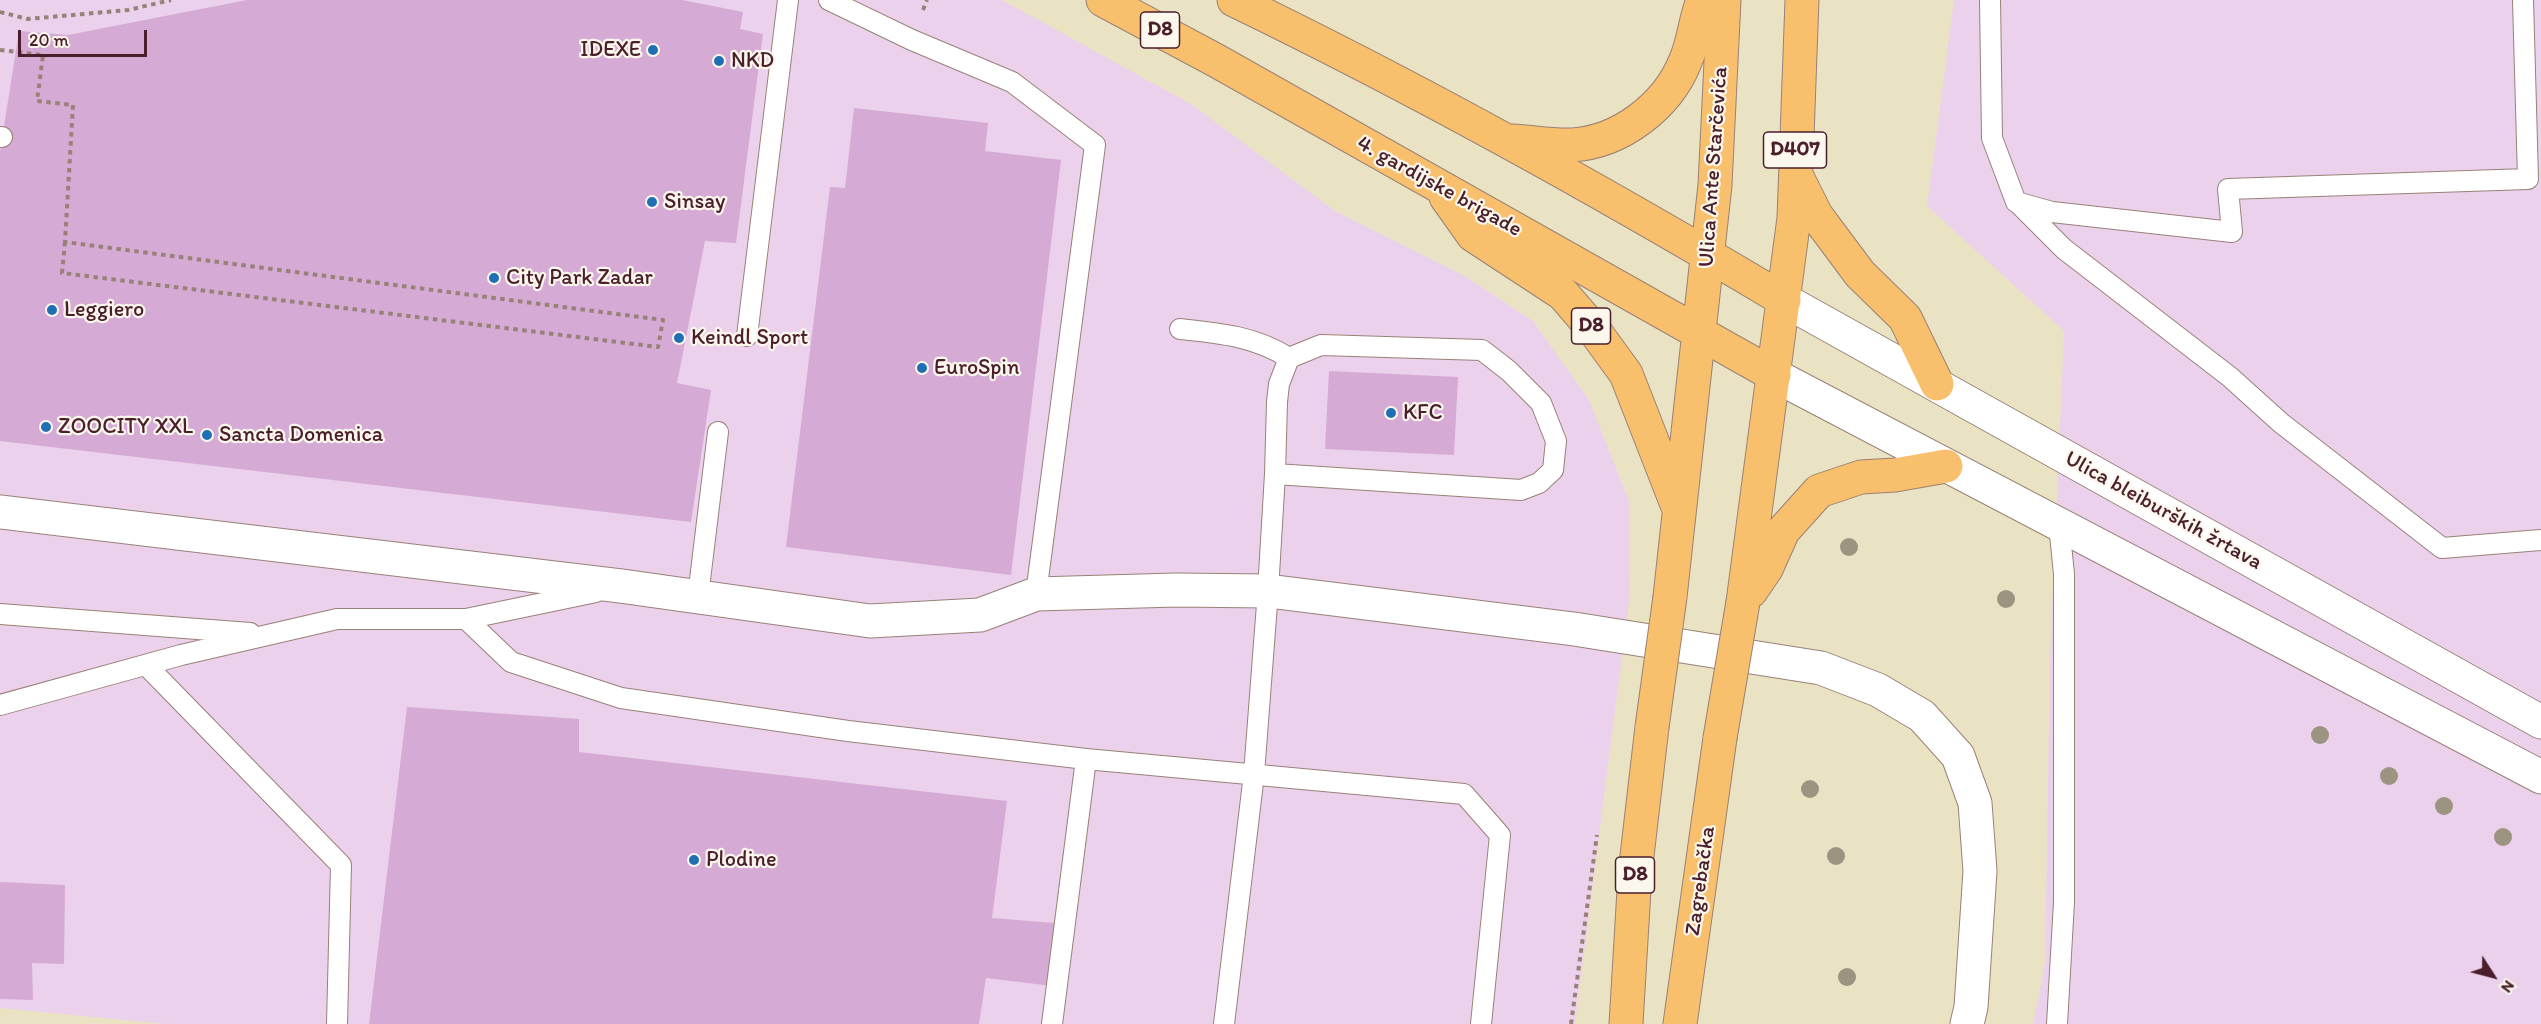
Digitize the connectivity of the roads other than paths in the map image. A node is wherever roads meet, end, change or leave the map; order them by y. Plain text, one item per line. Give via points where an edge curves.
1 (788, 0) edge
2 (830, 0) edge
3 (1103, 0) edge
4 (1234, 0) edge
5 (1703, 0) edge
6 (1724, 0) edge
7 (1802, 0) edge
8 (1990, 0) edge
9 (2523, 0) edge
10 (1503, 140) junction
11 (1794, 171) junction
12 (1440, 188) junction
13 (2016, 202) junction
14 (1708, 255) junction
15 (1784, 300) junction
16 (1180, 329) dead end
17 (1700, 334) junction
18 (747, 336) dead end
19 (1289, 357) junction
20 (1774, 375) junction
21 (1937, 384) junction
22 (718, 432) dead end
23 (1946, 466) junction
24 (1275, 474) junction
25 (1680, 511) junction
26 (0, 512) edge
27 (2059, 525) junction
28 (2541, 540) edge
29 (621, 586) junction
30 (1268, 591) junction
31 (1036, 594) junction
32 (698, 596) junction
33 (1743, 602) junction
34 (0, 614) edge
35 (466, 619) junction
36 (270, 635) junction
37 (146, 665) junction
38 (0, 705) edge
39 (2541, 722) edge
40 (1086, 759) junction
41 (1254, 774) junction
42 (2541, 777) edge
43 (337, 1024) edge
44 (1052, 1024) edge
45 (1224, 1024) edge
46 (1481, 1024) edge
47 (1626, 1024) edge
48 (1680, 1024) edge
49 (1967, 1024) edge
50 (2057, 1024) edge

1 - 18 lane
2 - 31 lane via 1012,82 1095,145
3 - 12 main road, 4. gardijske brigade / D8
4 - 10 main road
5 - 10 main road via 1686,61 1674,83 1635,124 1606,138 1573,145
6 - 14 main road, Ulica Ante Starčevića via 1716,185
7 - 11 main road, D407
8 - 13 lane via 1992,138
9 - 13 lane via 2528,179 2228,189 2232,232 2052,212
10 - 14 main road
11 - 15 main road, D407 via 1794,218
11 - 21 main road via 1816,215 1860,274 1905,318
12 - 17 main road, 4. gardijske brigade / D8
12 - 25 main road, D8 via 1473,235 1563,294 1594,330 1626,374
13 - 28 lane via 2064,249 2442,548
14 - 15 main road
14 - 17 main road, Ulica Ante Starčevića
15 - 20 main road
15 - 21 street, Ulica bleiburških žrtava
16 - 19 lane via 1250,339
17 - 20 main road, 4. gardijske brigade / D8
17 - 25 main road, D8
19 - 24 lane via 1279,384
19 - 24 lane via 1321,345 1482,350 1541,403 1556,441 1553,470 1539,483 1521,490
20 - 23 street
20 - 33 main road, Zagrebačka
21 - 39 street, Ulica bleiburških žrtava
22 - 32 lane
23 - 27 street
23 - 33 main road via 1862,477 1819,491 1783,531 1766,568
24 - 30 lane
25 - 47 main road, D8, bridge via 1635,873
26 - 29 street
27 - 42 street
27 - 50 lane via 2064,574 2064,902
29 - 32 street
29 - 35 lane
30 - 31 street
30 - 41 lane
30 - 49 street via 1574,628 1821,668 1878,690 1922,716 1958,756 1976,803 1980,871
31 - 32 street via 980,615 870,621
33 - 48 main road, Zagrebačka, bridge
34 - 36 lane
35 - 36 lane via 338,619
35 - 40 lane via 511,662 621,698 848,731
36 - 37 lane
37 - 38 lane
37 - 43 lane via 341,865
40 - 41 lane
40 - 44 lane
41 - 45 lane
41 - 46 lane via 1464,794 1500,835

